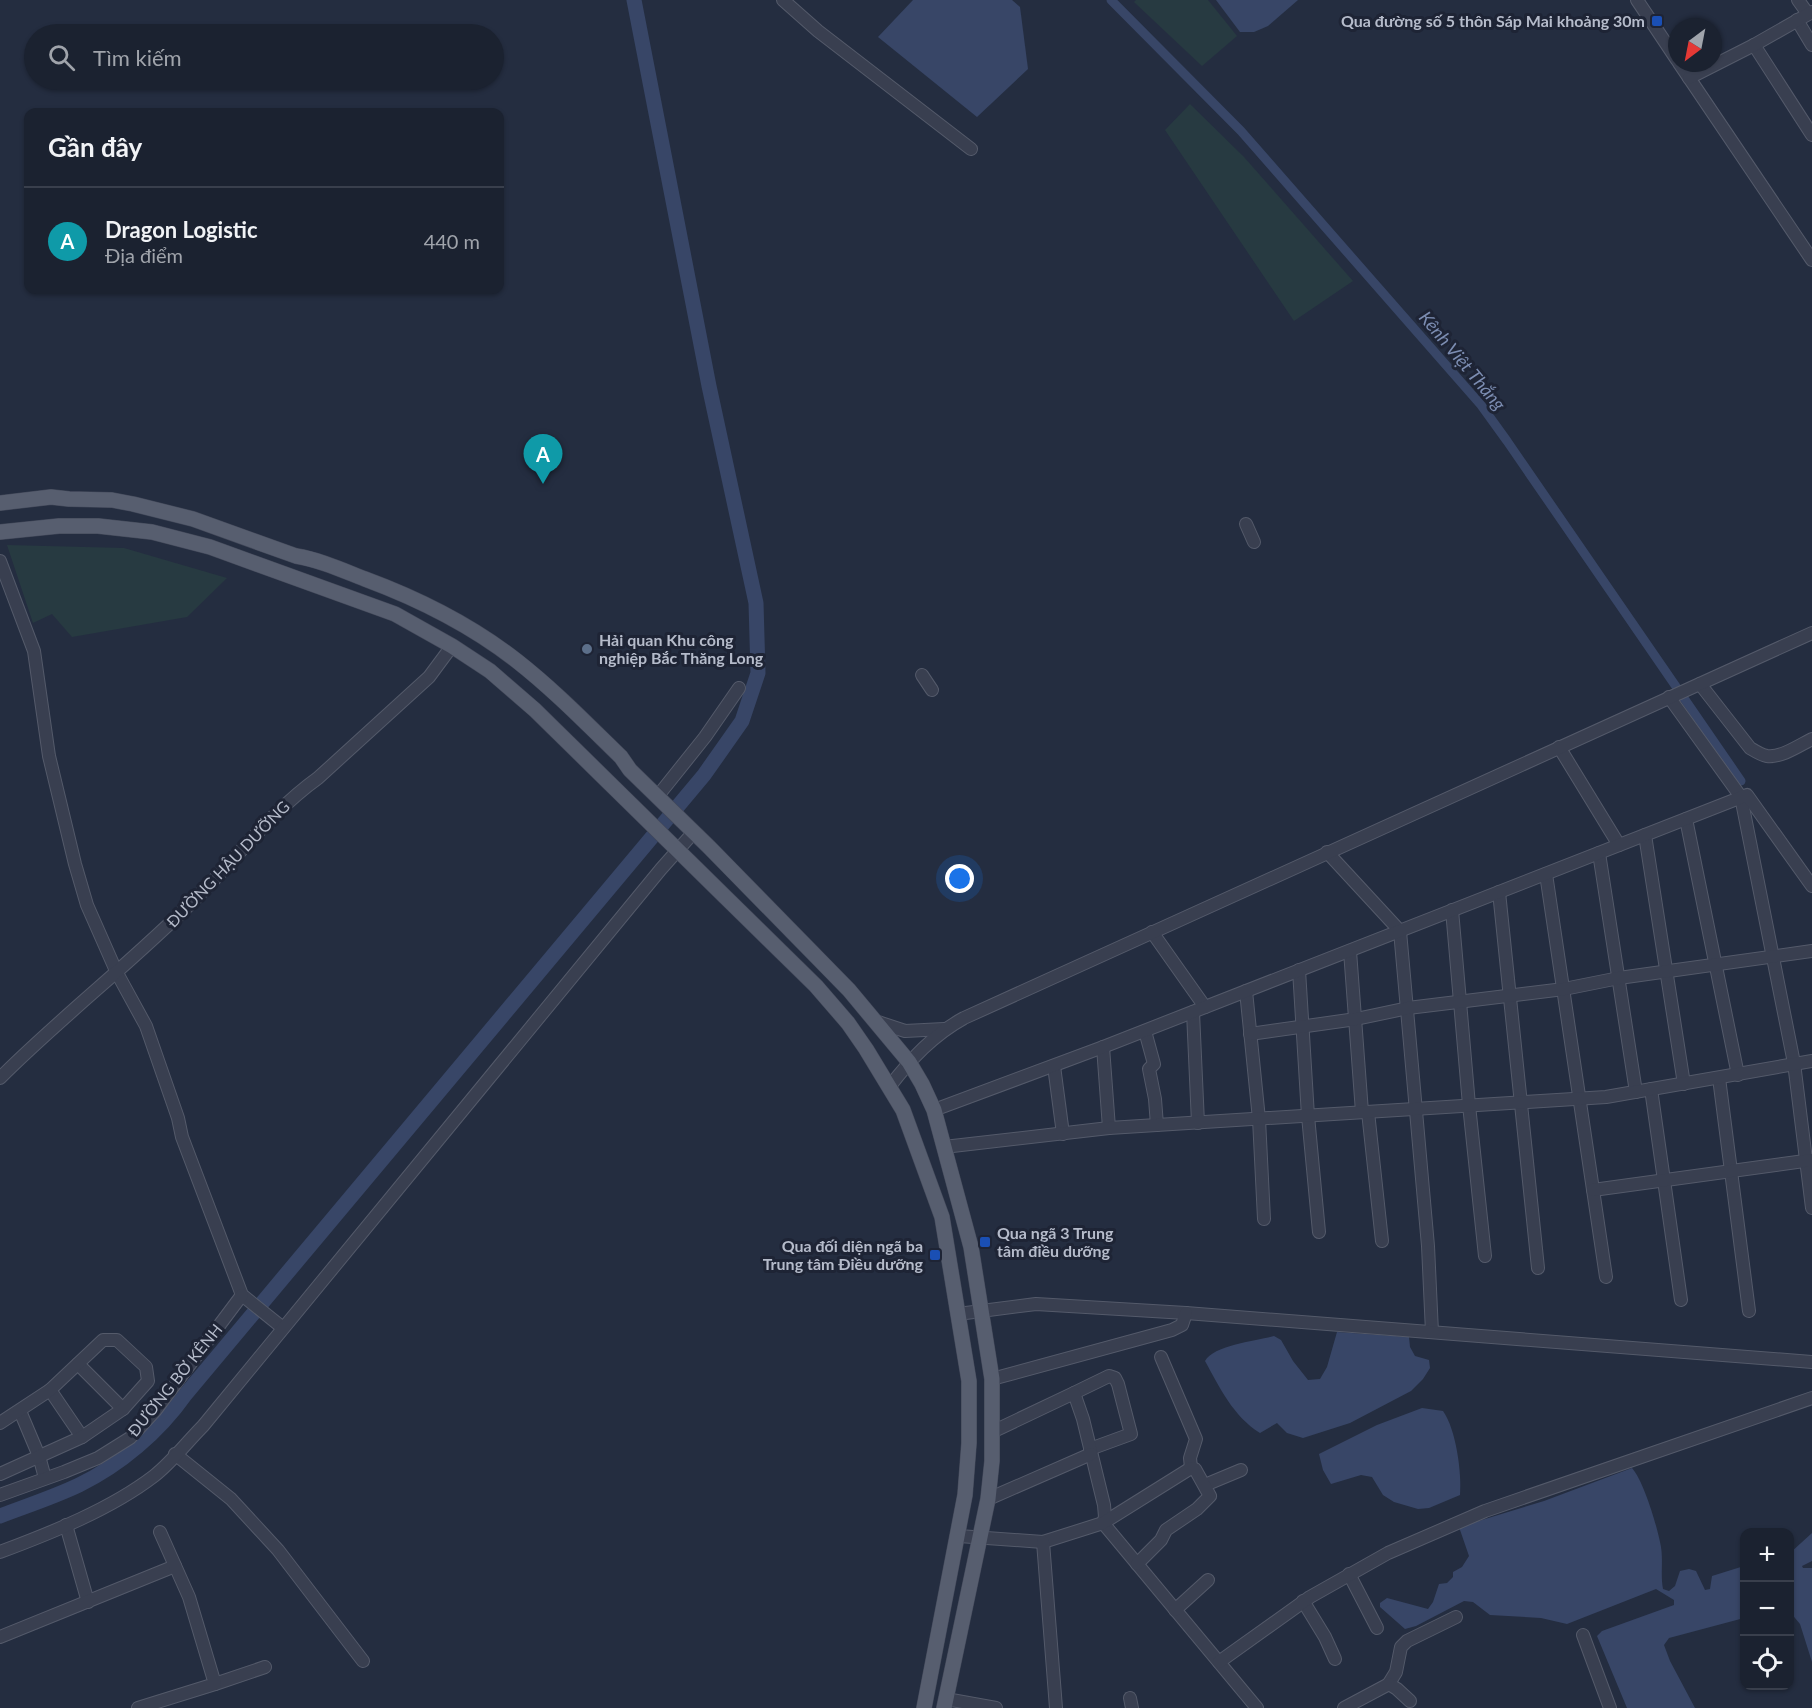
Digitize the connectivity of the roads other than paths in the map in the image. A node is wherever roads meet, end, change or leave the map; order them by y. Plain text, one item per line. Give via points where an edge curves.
1 (783, 0) edge
2 (1637, 0) edge
3 (1798, 0) edge
4 (1806, 15) edge
5 (1754, 45) junction
6 (1812, 45) edge
7 (1668, 47) edge
8 (1685, 72) edge
9 (1689, 78) junction
10 (1812, 135) edge
11 (971, 148) dead end
12 (1812, 260) edge
13 (69, 499) junction
14 (112, 500) junction
15 (0, 503) edge
16 (133, 504) junction
17 (0, 510) edge
18 (1246, 525) dead end
19 (109, 527) junction
20 (128, 529) junction
21 (0, 532) edge
22 (1254, 542) dead end
23 (0, 561) edge
24 (1812, 633) edge
25 (452, 646) junction
26 (922, 675) dead end
27 (1699, 684) junction
28 (739, 688) dead end
29 (932, 690) dead end
30 (1669, 697) junction
31 (1812, 740) edge
32 (1559, 747) junction
33 (1741, 797) junction
34 (660, 801) junction
35 (1686, 819) junction
36 (693, 833) junction
37 (1645, 835) junction
38 (1619, 845) junction
39 (678, 849) junction
40 (1327, 852) junction
41 (1599, 853) junction
42 (1546, 874) junction
43 (1812, 886) edge
44 (1499, 892) junction
45 (1452, 910) junction
46 (1400, 931) junction
47 (1152, 932) junction
48 (1350, 951) junction
49 (1812, 951) edge
50 (1773, 956) junction
51 (1716, 964) junction
52 (1299, 970) junction
53 (1666, 971) junction
54 (117, 974) junction
55 (1618, 978) junction
56 (1564, 989) junction
57 (1246, 991) junction
58 (1509, 994) junction
59 (1460, 1000) junction
60 (1205, 1007) junction
61 (1408, 1008) junction
62 (1193, 1012) junction
63 (1356, 1019) junction
64 (874, 1021) junction
65 (1303, 1028) junction
66 (944, 1029) junction
67 (1145, 1031) junction
68 (1250, 1034) junction
69 (1103, 1047) junction
70 (1812, 1061) edge
71 (909, 1062) junction
72 (1794, 1063) junction
73 (1054, 1065) junction
74 (1738, 1075) junction
75 (0, 1078) edge
76 (1719, 1078) junction
77 (1684, 1084) junction
78 (890, 1086) junction
79 (1651, 1089) junction
80 (1636, 1092) junction
81 (1581, 1098) junction
82 (1522, 1102) junction
83 (1469, 1106) junction
84 (1417, 1109) junction
85 (934, 1110) junction
86 (1365, 1112) junction
87 (1308, 1116) junction
88 (1259, 1119) junction
89 (1198, 1123) junction
90 (1156, 1125) junction
91 (1109, 1128) junction
92 (1063, 1134) junction
93 (944, 1147) junction
94 (1809, 1160) edge
95 (1731, 1170) junction
96 (1664, 1179) junction
97 (1593, 1190) junction
98 (1812, 1208) edge
99 (1264, 1219) dead end
100 (1319, 1232) dead end
101 (1382, 1241) dead end
102 (1485, 1256) dead end
103 (1538, 1268) dead end
104 (1606, 1277) dead end
105 (247, 1298) junction
106 (1681, 1300) dead end
107 (982, 1310) junction
108 (1749, 1311) dead end
109 (1186, 1312) junction
110 (958, 1314) junction
111 (283, 1328) junction
112 (1432, 1332) junction
113 (1161, 1357) dead end
114 (1812, 1362) edge
115 (78, 1364) junction
116 (992, 1380) junction
117 (50, 1390) junction
118 (1074, 1393) junction
119 (1812, 1398) edge
120 (123, 1409) junction
121 (20, 1411) junction
122 (0, 1423) edge
123 (992, 1432) junction
124 (82, 1437) junction
125 (1090, 1451) junction
126 (175, 1454) junction
127 (39, 1456) junction
128 (1191, 1468) junction
129 (1241, 1470) dead end
130 (0, 1474) edge
131 (45, 1478) junction
132 (1205, 1485) junction
133 (0, 1495) edge
134 (988, 1499) junction
135 (1103, 1522) junction
136 (66, 1525) junction
137 (160, 1532) dead end
138 (959, 1536) junction
139 (980, 1537) junction
140 (1043, 1542) junction
141 (0, 1552) edge
142 (1137, 1564) junction
143 (175, 1566) junction
144 (1349, 1574) junction
145 (1208, 1580) dead end
146 (1303, 1601) junction
147 (88, 1602) junction
148 (1175, 1610) junction
149 (1456, 1617) dead end
150 (1377, 1628) dead end
151 (1583, 1635) dead end
152 (0, 1637) edge
153 (1335, 1659) dead end
154 (363, 1661) dead end
155 (1219, 1662) junction
156 (265, 1667) dead end
157 (215, 1684) junction
158 (1388, 1685) junction
159 (1410, 1701) dead end
160 (945, 1703) edge
161 (138, 1708) edge
162 (924, 1708) edge
163 (996, 1708) edge
164 (1056, 1708) edge
165 (1257, 1708) edge
166 (1344, 1708) edge
167 (1610, 1708) edge

1 - 11 street
2 - 7 street
3 - 4 street
4 - 5 street
4 - 6 street
5 - 9 street
5 - 10 street
8 - 9 street
9 - 12 street
13 - 14 main road
13 - 15 main road via 51,497
13 - 17 main road via 52,505
14 - 16 main road
14 - 19 main road
16 - 20 main road
16 - 34 main road via 193,519 312,559 429,606 471,630 537,678 621,756
18 - 22 street
19 - 20 main road
19 - 21 main road via 59,526
20 - 25 main road via 210,547 352,598 395,614
23 - 54 street via 34,651 49,756 75,864 87,905
24 - 27 street
25 - 39 main road via 490,671 535,710
25 - 54 street, ĐƯỜNG HẬU DƯỠNG via 429,677 298,792 199,896
26 - 29 street
27 - 30 street
27 - 31 street via 1750,748 1759,753 1778,755
28 - 34 street
30 - 32 street
30 - 33 street
32 - 38 street
32 - 40 street
33 - 35 street
33 - 43 street via 1747,795
33 - 50 street
34 - 36 main road
35 - 37 street
35 - 51 street
36 - 39 street
36 - 64 main road via 849,990
37 - 38 street
37 - 53 street
38 - 41 street
39 - 78 main road via 816,986 848,1023
39 - 111 street
40 - 46 street
40 - 47 street
41 - 42 street
41 - 55 street
42 - 44 street
42 - 56 street
44 - 45 street
44 - 58 street
45 - 46 street
45 - 59 street
46 - 48 street
46 - 61 street
47 - 60 street
47 - 66 street
48 - 52 street
48 - 63 street
49 - 50 street
50 - 51 street
50 - 72 street
51 - 53 street
51 - 74 street
52 - 57 street
52 - 65 street
53 - 55 street
53 - 77 street
54 - 75 street, ĐƯỜNG HẬU DƯỠNG
54 - 105 street via 146,1026 182,1137
55 - 56 street
55 - 80 street
56 - 58 street
56 - 81 street
57 - 60 street
57 - 68 street
58 - 59 street
58 - 82 street
59 - 61 street
59 - 83 street
60 - 62 street
61 - 63 street
61 - 84 street
62 - 67 street
62 - 89 street
63 - 65 street
63 - 86 street
64 - 66 street via 905,1031
64 - 71 main road
65 - 68 street
65 - 87 street
66 - 71 street
67 - 69 street
67 - 90 street via 1154,1064 1149,1069
68 - 88 street
69 - 73 street
69 - 91 street
70 - 72 street
71 - 78 street
71 - 85 main road
72 - 74 street
72 - 94 street
73 - 85 street
73 - 92 street
74 - 76 street
76 - 77 street
76 - 95 street
77 - 79 street
78 - 110 main road via 903,1110 942,1217
79 - 80 street
79 - 96 street
80 - 81 street
81 - 82 street
81 - 97 street
82 - 83 street
82 - 103 street
83 - 84 street
83 - 102 street
84 - 86 street
84 - 112 street
85 - 93 main road
86 - 87 street
86 - 101 street
87 - 88 street
87 - 100 street
88 - 89 street
88 - 99 street
89 - 90 street
90 - 91 street
91 - 92 street
92 - 93 street
93 - 107 main road via 971,1247
94 - 95 street
94 - 98 street
95 - 96 street
95 - 108 street
96 - 97 street
96 - 106 street
97 - 104 street
105 - 111 street
105 - 131 street, ĐƯỜNG BỜ KÊNH via 130,1438 98,1458
107 - 109 street via 1036,1304
107 - 110 street
107 - 116 main road
109 - 112 street
109 - 116 street via 1184,1322 1175,1329
110 - 138 main road via 969,1381 969,1443
111 - 126 street via 203,1426
112 - 114 street
113 - 128 street via 1196,1439
115 - 117 street
115 - 120 street
115 - 120 street via 103,1341 117,1340 146,1367 148,1381
116 - 123 main road
117 - 121 street
117 - 124 street
118 - 123 street
118 - 125 street
118 - 125 street via 1109,1376 1118,1384 1131,1434
119 - 144 street via 1485,1511
120 - 124 street
121 - 122 street
121 - 127 street
123 - 134 main road
124 - 127 street
125 - 134 street
125 - 135 street via 1105,1510
126 - 136 street via 155,1475
126 - 154 street via 231,1499 278,1550
127 - 130 street
127 - 131 street
128 - 132 street
128 - 135 street
129 - 132 street
131 - 133 street, ĐƯỜNG BỜ KÊNH
132 - 142 street via 1210,1494 1207,1500 1166,1530
134 - 139 main road
135 - 140 street
135 - 142 street
136 - 141 street
136 - 147 street
137 - 143 street
138 - 139 street
138 - 162 main road
139 - 140 street
139 - 160 main road
140 - 164 street
142 - 148 street
143 - 147 street
143 - 157 street via 189,1597
144 - 146 street
144 - 150 street
145 - 148 street
146 - 153 street
146 - 155 street
147 - 152 street
148 - 155 street
149 - 158 street via 1401,1647 1396,1672
151 - 167 street
155 - 165 street
156 - 157 street
157 - 161 street
158 - 159 street
158 - 166 street
160 - 163 street

